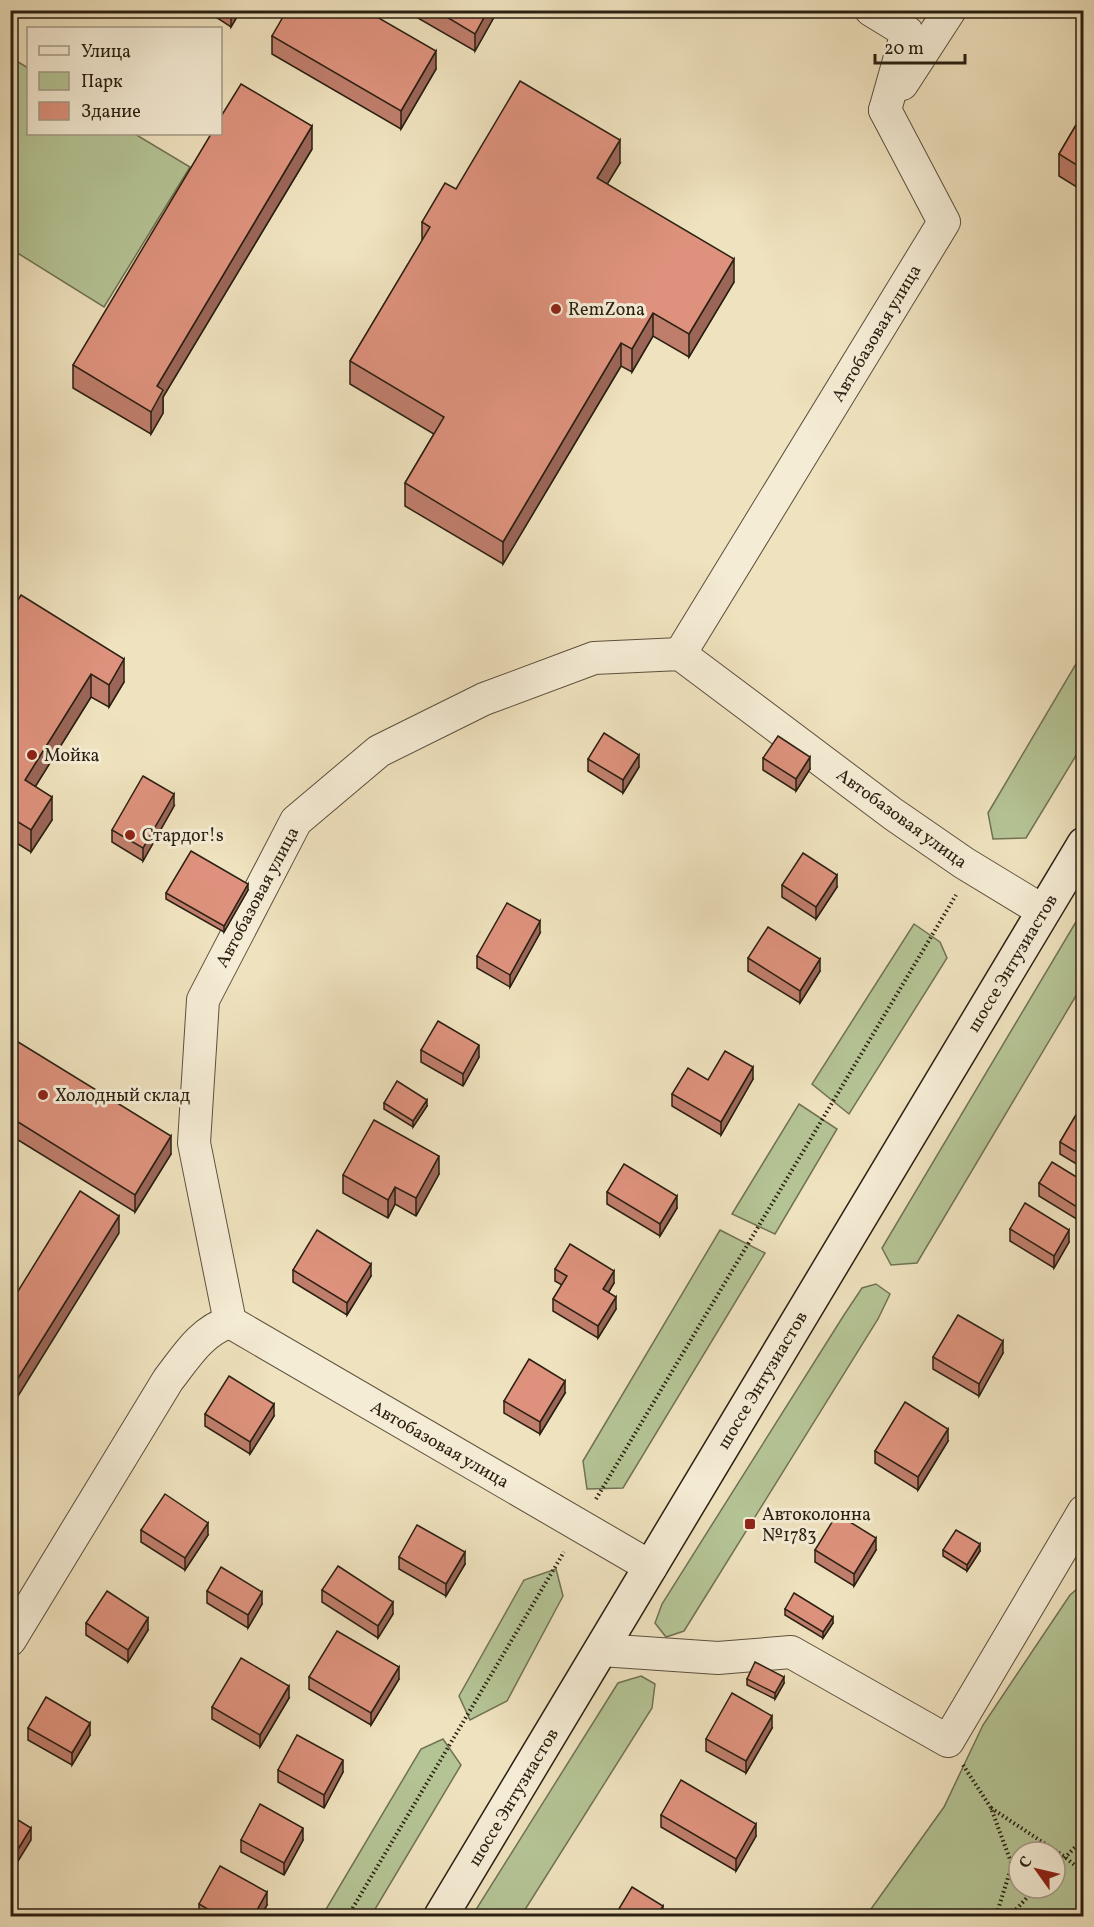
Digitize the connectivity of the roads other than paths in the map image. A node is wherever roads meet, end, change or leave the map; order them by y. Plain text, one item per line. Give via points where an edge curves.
1 (871, 10) edge
2 (950, 10) edge
3 (885, 110) junction
4 (680, 654) junction
5 (1083, 844) edge
6 (1043, 911) junction
7 (230, 1322) junction
8 (1083, 1511) edge
9 (651, 1567) junction
10 (10, 1640) edge
11 (601, 1650) junction
12 (441, 1917) edge

1 - 3 street via 907,32
2 - 3 street
3 - 4 street, Автобазовая улица via 944,222
4 - 6 street, Автобазовая улица via 893,814
4 - 7 street, Автобазовая улица via 594,658 484,699 380,752 296,821 203,1000 194,1143
5 - 6 main road, шоссе Энтузиастов
6 - 9 main road, шоссе Энтузиастов
7 - 9 street, Автобазовая улица
7 - 10 street via 219,1325 198,1342 168,1380
8 - 11 street via 948,1741 791,1652 718,1658
9 - 11 main road, шоссе Энтузиастов
11 - 12 main road, шоссе Энтузиастов

